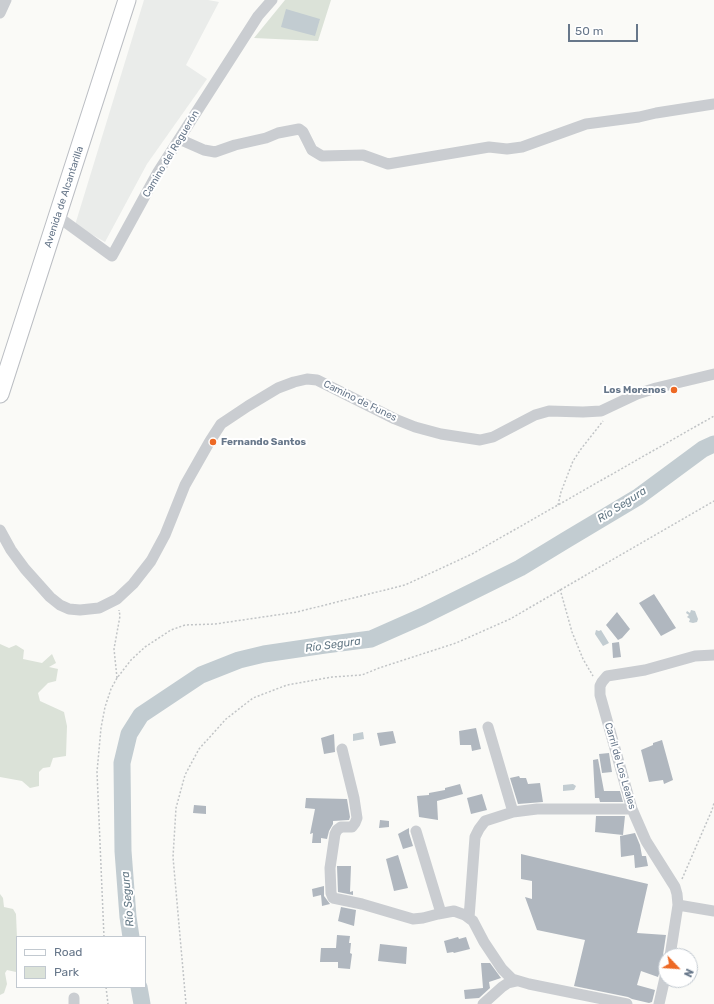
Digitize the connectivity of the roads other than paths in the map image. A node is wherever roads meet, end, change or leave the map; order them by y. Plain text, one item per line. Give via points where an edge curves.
1 (6, 0) edge
2 (127, 0) edge
3 (272, 0) edge
4 (0, 13) edge
5 (714, 104) edge
6 (179, 139) junction
7 (57, 216) junction
8 (714, 374) edge
9 (0, 394) edge
10 (0, 530) edge
11 (714, 655) edge
12 (488, 727) dead end
13 (342, 748) dead end
14 (632, 809) junction
15 (513, 812) junction
16 (416, 831) dead end
17 (678, 905) junction
18 (714, 911) edge
19 (442, 913) junction
20 (469, 918) junction
21 (671, 948) edge
22 (517, 981) junction
23 (663, 988) edge
24 (483, 1004) edge
25 (627, 1004) edge
26 (660, 1004) edge

1 - 4 street
2 - 7 main road, Avenida de Alcantarilla
3 - 6 street, Camino del Reguerón via 258,16
5 - 6 street via 586,124 522,147 489,147 388,164 363,155 322,156 312,150 299,129 278,132 266,138 215,152
6 - 7 street, Camino del Reguerón via 112,256
7 - 9 main road, Avenida de Alcantarilla
8 - 10 street, Camino de Funes via 637,394 604,409 535,415 493,437 480,440 415,427 317,380 307,378 278,388 221,424 185,485 151,561 133,584 116,599 98,608 69,609 60,605 25,569
11 - 14 street, Carril de Los Leales via 695,656 645,670 607,676 602,682 600,695
12 - 15 street
13 - 19 street via 357,818 352,827 341,827 335,834 330,868 332,897 413,919
14 - 15 street via 537,809
14 - 17 street, Carril de Los Leales via 646,841 675,887
15 - 20 street via 485,821 475,837
16 - 19 street
17 - 18 street
17 - 21 street, Carril de Los Leales
19 - 20 street via 454,911
20 - 22 street via 502,969
22 - 24 street via 502,987
22 - 25 street
23 - 26 street

